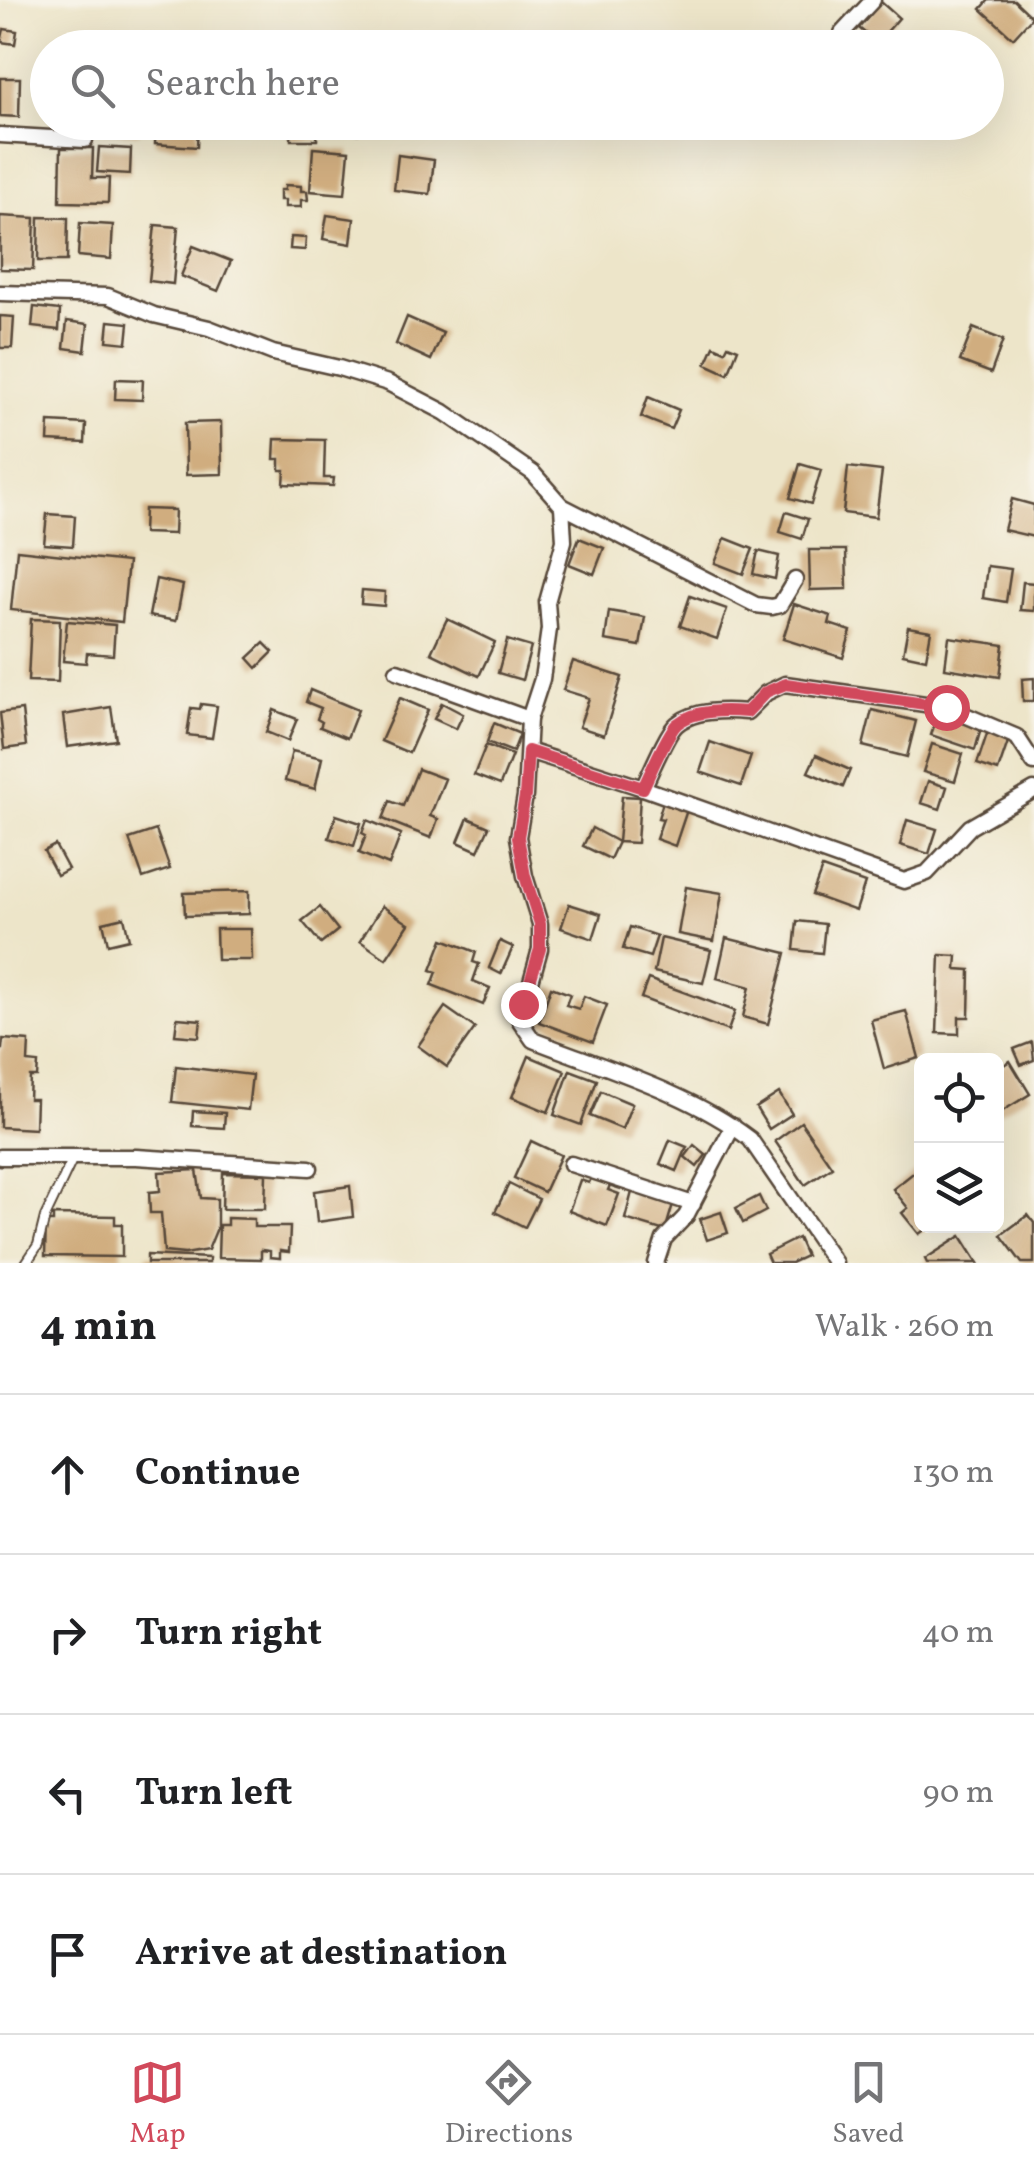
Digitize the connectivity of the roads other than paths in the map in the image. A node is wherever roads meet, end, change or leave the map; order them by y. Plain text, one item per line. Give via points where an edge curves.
1 (873, 0) edge
2 (845, 30) edge
3 (0, 135) edge
4 (30, 137) edge
5 (0, 292) edge
6 (562, 506) junction
7 (795, 580) dead end
8 (397, 670) dead end
9 (528, 719) junction
10 (528, 751) junction
11 (1034, 762) edge
12 (643, 788) junction
13 (1034, 790) edge
14 (734, 1126) junction
15 (0, 1157) edge
16 (74, 1157) junction
17 (572, 1164) dead end
18 (310, 1168) dead end
19 (693, 1204) junction
20 (26, 1263) edge
21 (656, 1263) edge
22 (835, 1263) edge

1 - 2 street
3 - 4 street
5 - 6 street via 108,296 274,353 388,383 444,412 532,473
6 - 7 street via 756,605 780,605
6 - 9 street via 564,541 547,602 550,629
8 - 9 street
9 - 10 street
10 - 12 street
10 - 14 street via 518,837 540,949 520,1021 524,1031
11 - 12 street via 1017,738 946,707 786,684 766,692 747,712 696,714 675,726
12 - 13 street via 904,882 927,873 970,827
14 - 19 street
14 - 22 street via 750,1139
15 - 16 street
16 - 18 street
16 - 20 lane
17 - 19 street
19 - 21 street via 664,1239

